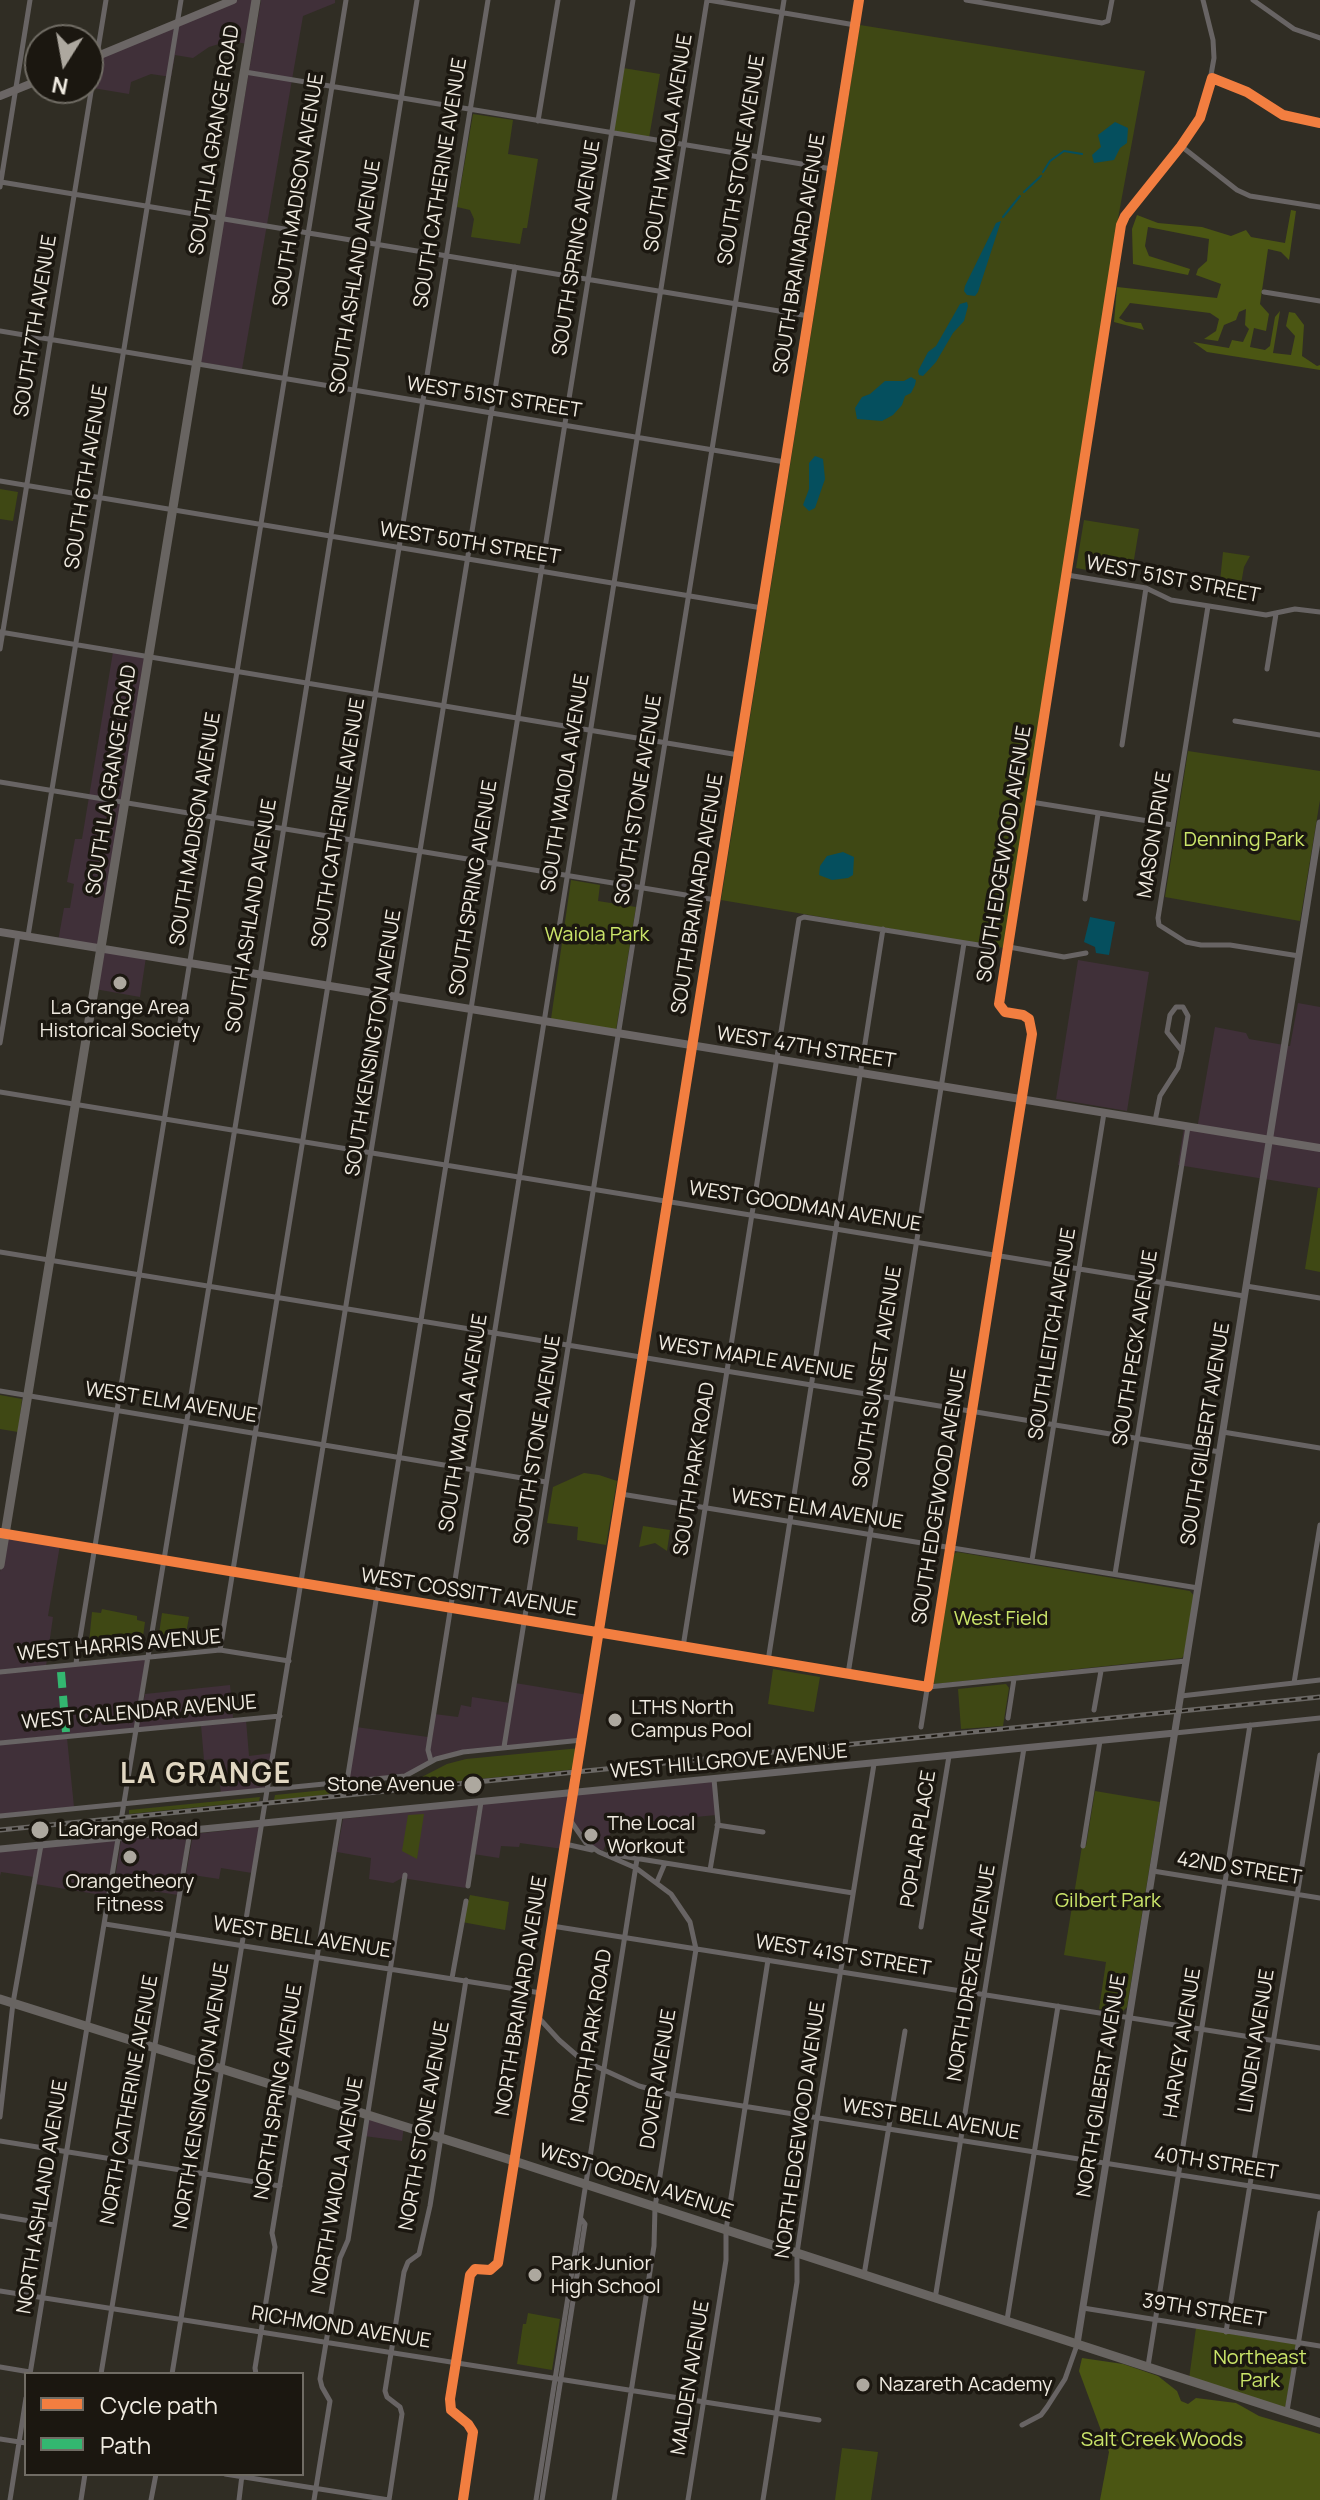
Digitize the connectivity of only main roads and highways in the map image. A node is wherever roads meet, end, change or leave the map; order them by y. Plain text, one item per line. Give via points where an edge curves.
1 (233, 0) edge
2 (256, 0) edge
3 (104, 53) edge
4 (24, 86) edge
5 (0, 96) edge
6 (0, 932) edge
7 (102, 950) junction
8 (1320, 1148) edge
9 (2, 1533) edge
10 (0, 1565) edge
11 (0, 1999) edge
12 (1320, 2423) edge

1 - 3 main road
2 - 7 main road, SOUTH LA GRANGE ROAD
4 - 5 main road
6 - 7 main road, WEST 47TH STREET
7 - 8 main road, WEST 47TH STREET
7 - 9 main road, SOUTH LA GRANGE ROAD
9 - 10 main road, SOUTH LA GRANGE ROAD
11 - 12 main road, WEST OGDEN AVENUE

